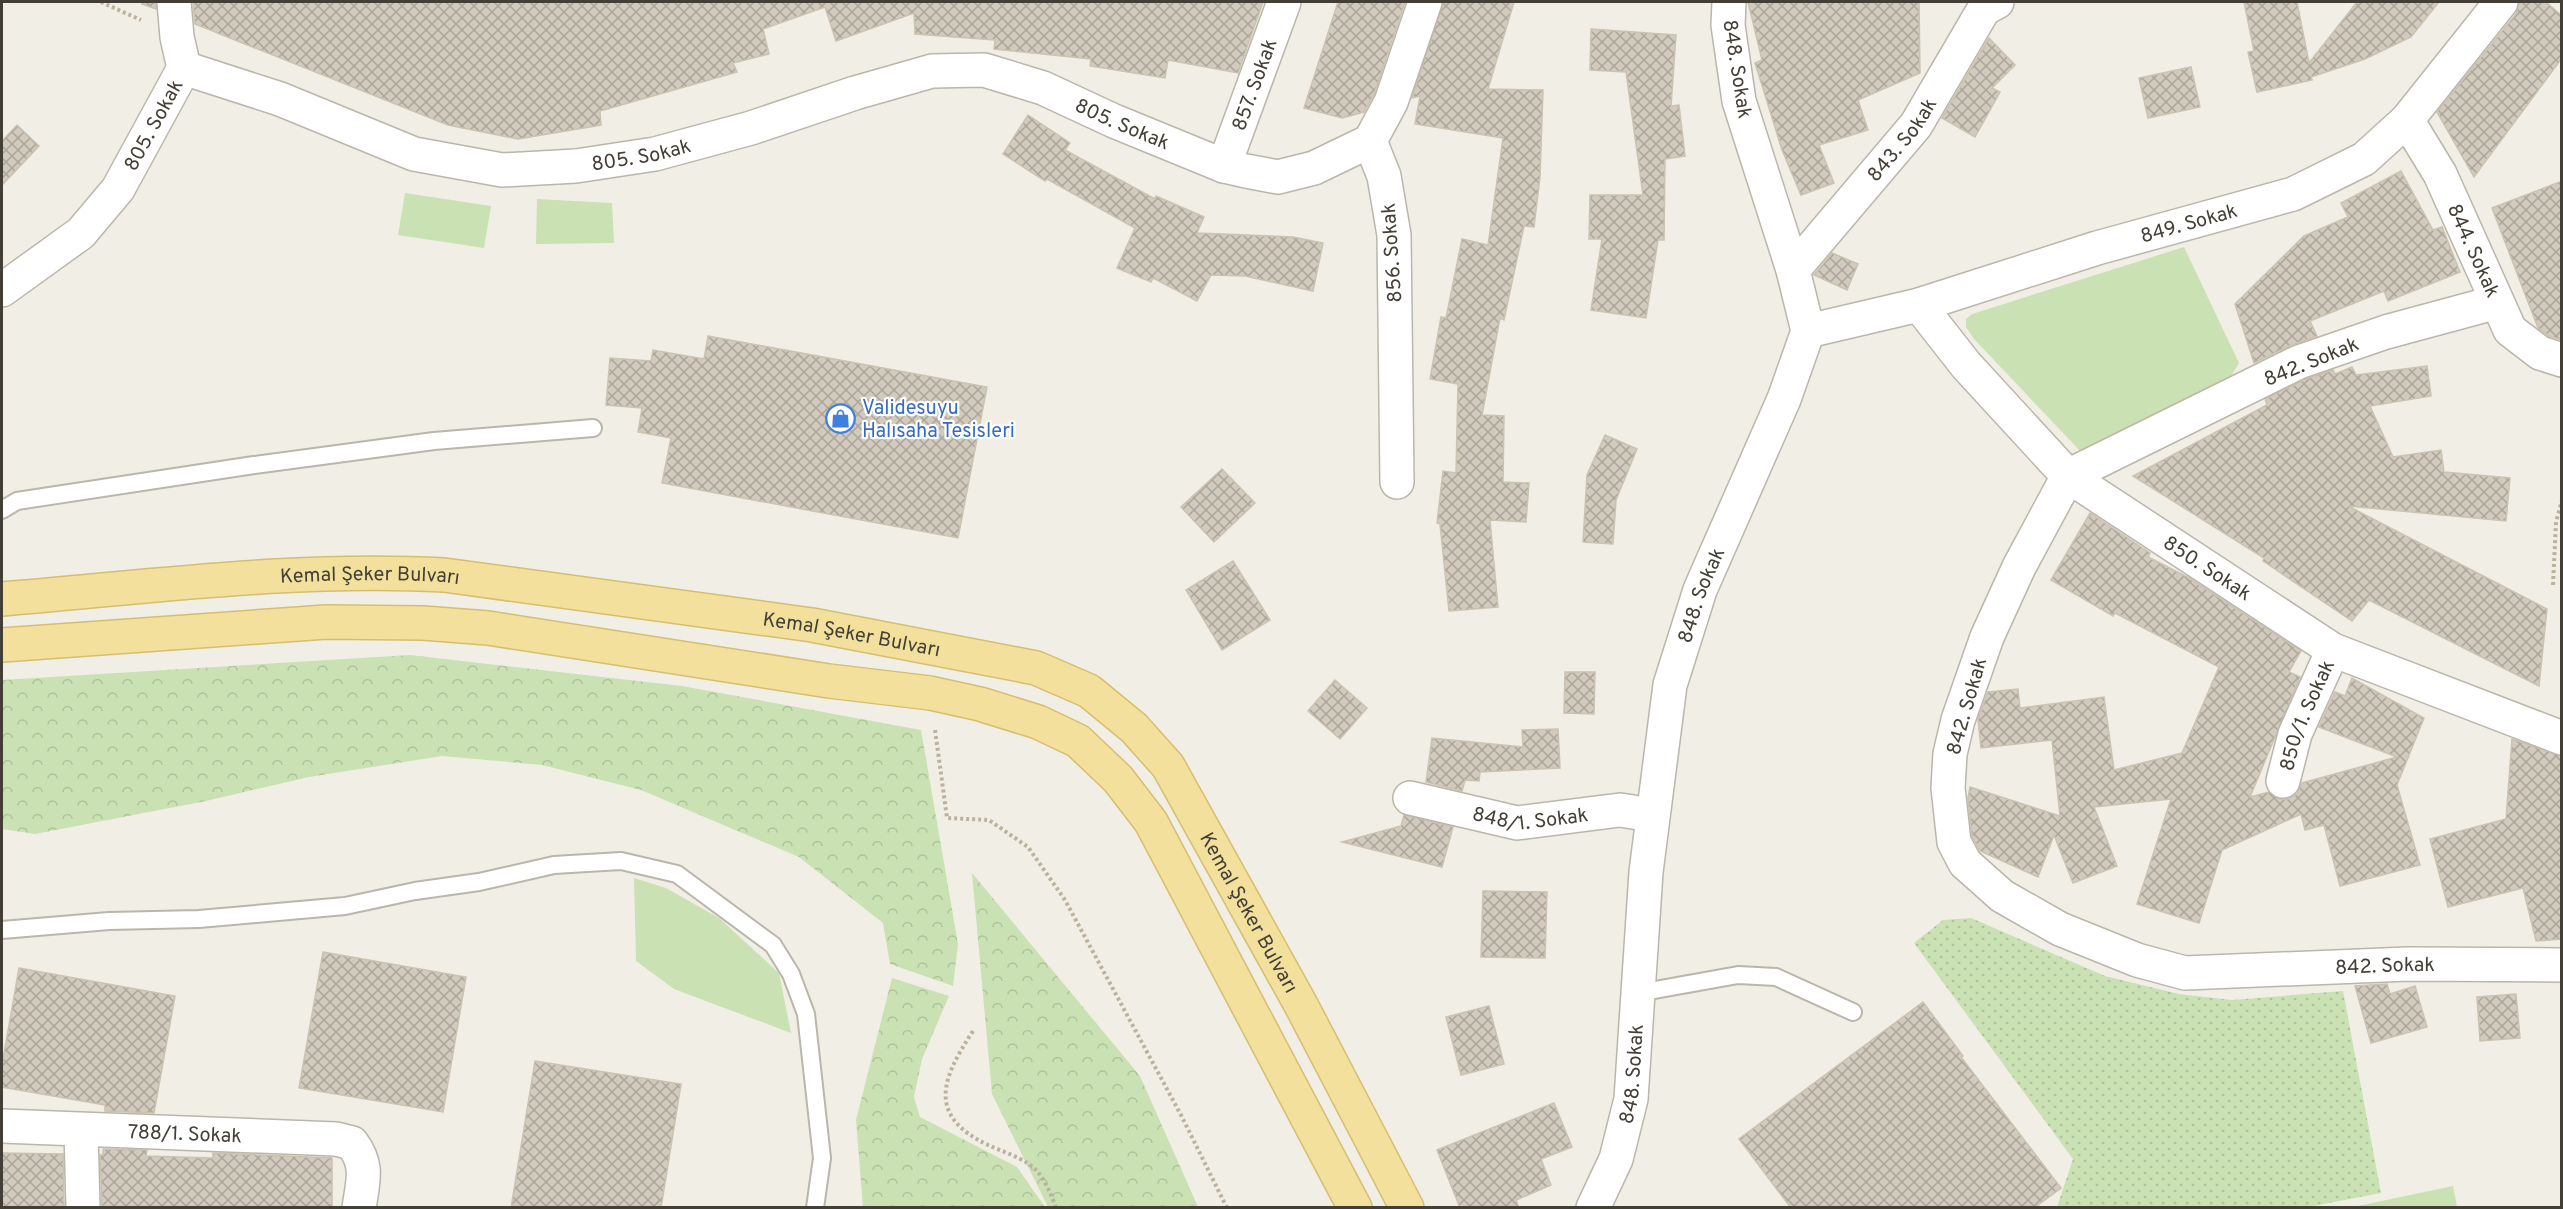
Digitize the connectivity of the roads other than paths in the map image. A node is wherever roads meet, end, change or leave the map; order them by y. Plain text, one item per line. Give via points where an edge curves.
1 (174, 2) edge
2 (1284, 2) edge
3 (1425, 2) edge
4 (1729, 2) edge
5 (1997, 2) edge
6 (2501, 2) edge
7 (184, 68) junction
8 (2407, 120) junction
9 (1370, 141) junction
10 (1224, 166) junction
11 (1792, 270) junction
12 (2, 290) edge
13 (2497, 302) junction
14 (1919, 304) junction
15 (1808, 332) junction
16 (2562, 360) edge
17 (593, 428) dead end
18 (2068, 477) junction
19 (1397, 482) dead end
20 (2, 510) edge
21 (2, 599) edge
22 (2, 645) edge
23 (2333, 650) junction
24 (2562, 738) edge
25 (2283, 781) dead end
26 (1410, 798) dead end
27 (1652, 814) junction
28 (2, 930) edge
29 (2562, 965) edge
30 (1638, 993) junction
31 (1853, 1012) dead end
32 (2, 1126) edge
33 (81, 1130) junction
34 (83, 1208) edge
35 (359, 1208) edge
36 (815, 1208) edge
37 (1355, 1208) edge
38 (1407, 1208) edge
39 (1593, 1208) edge

1 - 7 street
2 - 10 street, 857. Sokak
3 - 9 street via 1391,102
4 - 11 street, 848. Sokak via 1728,25 1739,101
5 - 11 street, 843. Sokak via 1984,9 1916,125
6 - 8 street, 849. Sokak
7 - 10 street, 805. Sokak via 280,99 414,154 502,170 576,166 655,154 932,71 984,70 1043,88
7 - 12 street, 805. Sokak via 118,189 81,233
8 - 13 street, 844. Sokak via 2440,174
8 - 14 street, 849. Sokak via 2364,159 2293,194
9 - 10 street, 805. Sokak via 1314,168 1278,177
9 - 19 street, 856. Sokak via 1384,176 1394,235
11 - 15 street, 848. Sokak
13 - 16 street, 844. Sokak via 2510,330 2540,353
13 - 18 street, 842. Sokak via 2386,332 2299,362
14 - 15 street, 849. Sokak
14 - 18 street, 850. Sokak via 1966,365
15 - 27 street, 848. Sokak via 1784,399 1696,601 1670,685
17 - 20 lane via 434,441 254,465 18,501
18 - 23 street, 850. Sokak
18 - 29 street, 842. Sokak via 2019,567 1987,637 1958,720 1948,788 1954,842 1965,863 2002,896 2060,929 2137,960 2185,973 2408,964
21 - 38 main road, Kemal Şeker Bulvarı via 306,574 444,575 812,625 1036,668 1089,691 1134,728 1168,766
22 - 37 main road via 326,622 423,623 489,628 930,693 1038,722 1078,741 1118,779 1151,822
23 - 24 street, 850. Sokak
23 - 25 street, 850/1. Sokak via 2295,734
26 - 27 street, 848/1. Sokak via 1517,823 1620,810
27 - 30 street, 848. Sokak
28 - 36 lane via 345,906 554,865 621,861 677,874 772,945 791,974 806,1014 822,1158
30 - 31 lane via 1738,975 1776,976
30 - 39 street, 848. Sokak via 1631,1099 1617,1159
32 - 33 street, 788/1. Sokak
33 - 34 street
33 - 35 street, 788/1. Sokak via 336,1139 352,1143 362,1156 365,1173

